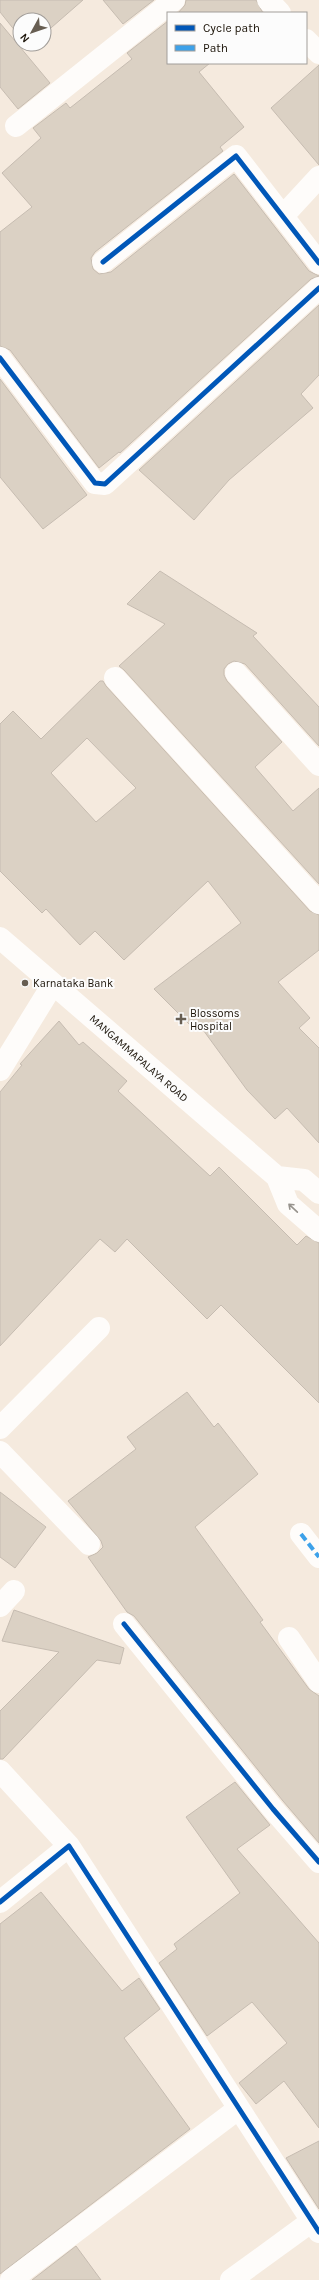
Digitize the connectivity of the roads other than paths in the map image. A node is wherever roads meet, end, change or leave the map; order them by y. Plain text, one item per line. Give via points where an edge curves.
1 (174, 0) edge
2 (268, 0) edge
3 (279, 12) edge
4 (307, 41) edge
5 (319, 54) edge
6 (16, 126) dead end
7 (319, 178) edge
8 (283, 216) junction
9 (103, 262) dead end
10 (319, 263) edge
11 (319, 288) edge
12 (0, 358) edge
13 (236, 673) dead end
14 (115, 678) dead end
15 (319, 765) edge
16 (319, 904) edge
17 (0, 938) edge
18 (53, 984) junction
19 (0, 1070) edge
20 (277, 1177) junction
21 (319, 1193) edge
22 (319, 1231) edge
23 (99, 1328) dead end
24 (0, 1428) edge
25 (0, 1452) edge
26 (301, 1534) dead end
27 (89, 1544) dead end
28 (319, 1556) edge
29 (124, 1624) dead end
30 (289, 1638) dead end
31 (319, 1682) edge
32 (0, 1772) edge
33 (69, 1846) junction
34 (319, 1862) edge
35 (0, 1902) edge
36 (238, 2109) junction
37 (315, 2227) edge
38 (11, 2280) edge
39 (231, 2280) edge

1 - 6 street
2 - 3 street
4 - 5 street
7 - 8 street
8 - 9 street via 236,156
8 - 10 street
11 - 12 street via 105,484 95,483
13 - 15 street
14 - 16 street
17 - 18 street, MANGAMMAPALAYA ROAD
18 - 19 street
18 - 20 street, MANGAMMAPALAYA ROAD
20 - 21 street via 304,1180
22 -> 20 street, MANGAMMAPALAYA ROAD via 288,1204
23 - 24 street
25 - 27 street
26 - 28 street
29 - 34 street
30 - 31 street
32 - 33 street
33 - 35 street
33 - 36 street
36 - 37 street
36 - 38 street
37 - 39 street

